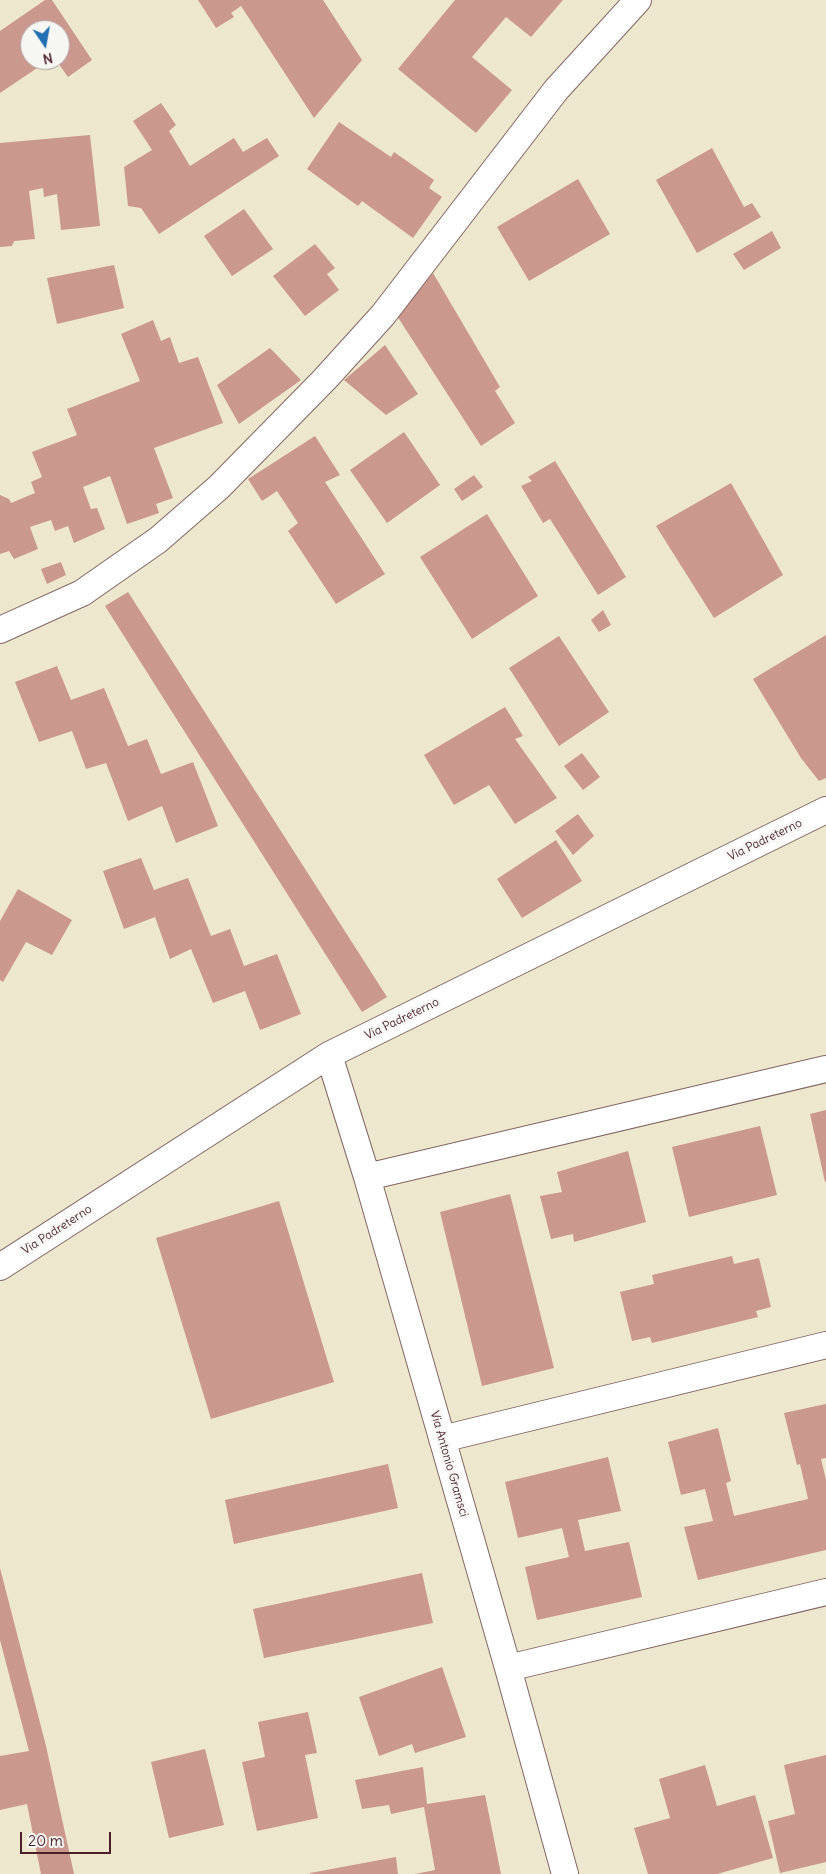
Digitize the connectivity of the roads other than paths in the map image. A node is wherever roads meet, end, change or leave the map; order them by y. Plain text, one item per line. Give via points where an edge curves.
1 (638, 0) edge
2 (0, 630) edge
3 (826, 810) edge
4 (329, 1055) junction
5 (826, 1069) edge
6 (367, 1177) junction
7 (0, 1267) edge
8 (826, 1345) edge
9 (442, 1439) junction
10 (826, 1592) edge
11 (508, 1668) junction
12 (565, 1874) edge

1 - 2 street via 556,90 383,315 219,487 158,540 82,593
3 - 4 street, Via Padreterno
4 - 6 street, Via Antonio Gramsci
4 - 7 street, Via Padreterno
5 - 6 street
6 - 9 street, Via Antonio Gramsci
8 - 9 street
9 - 11 street, Via Antonio Gramsci
10 - 11 street
11 - 12 street, Via Antonio Gramsci

